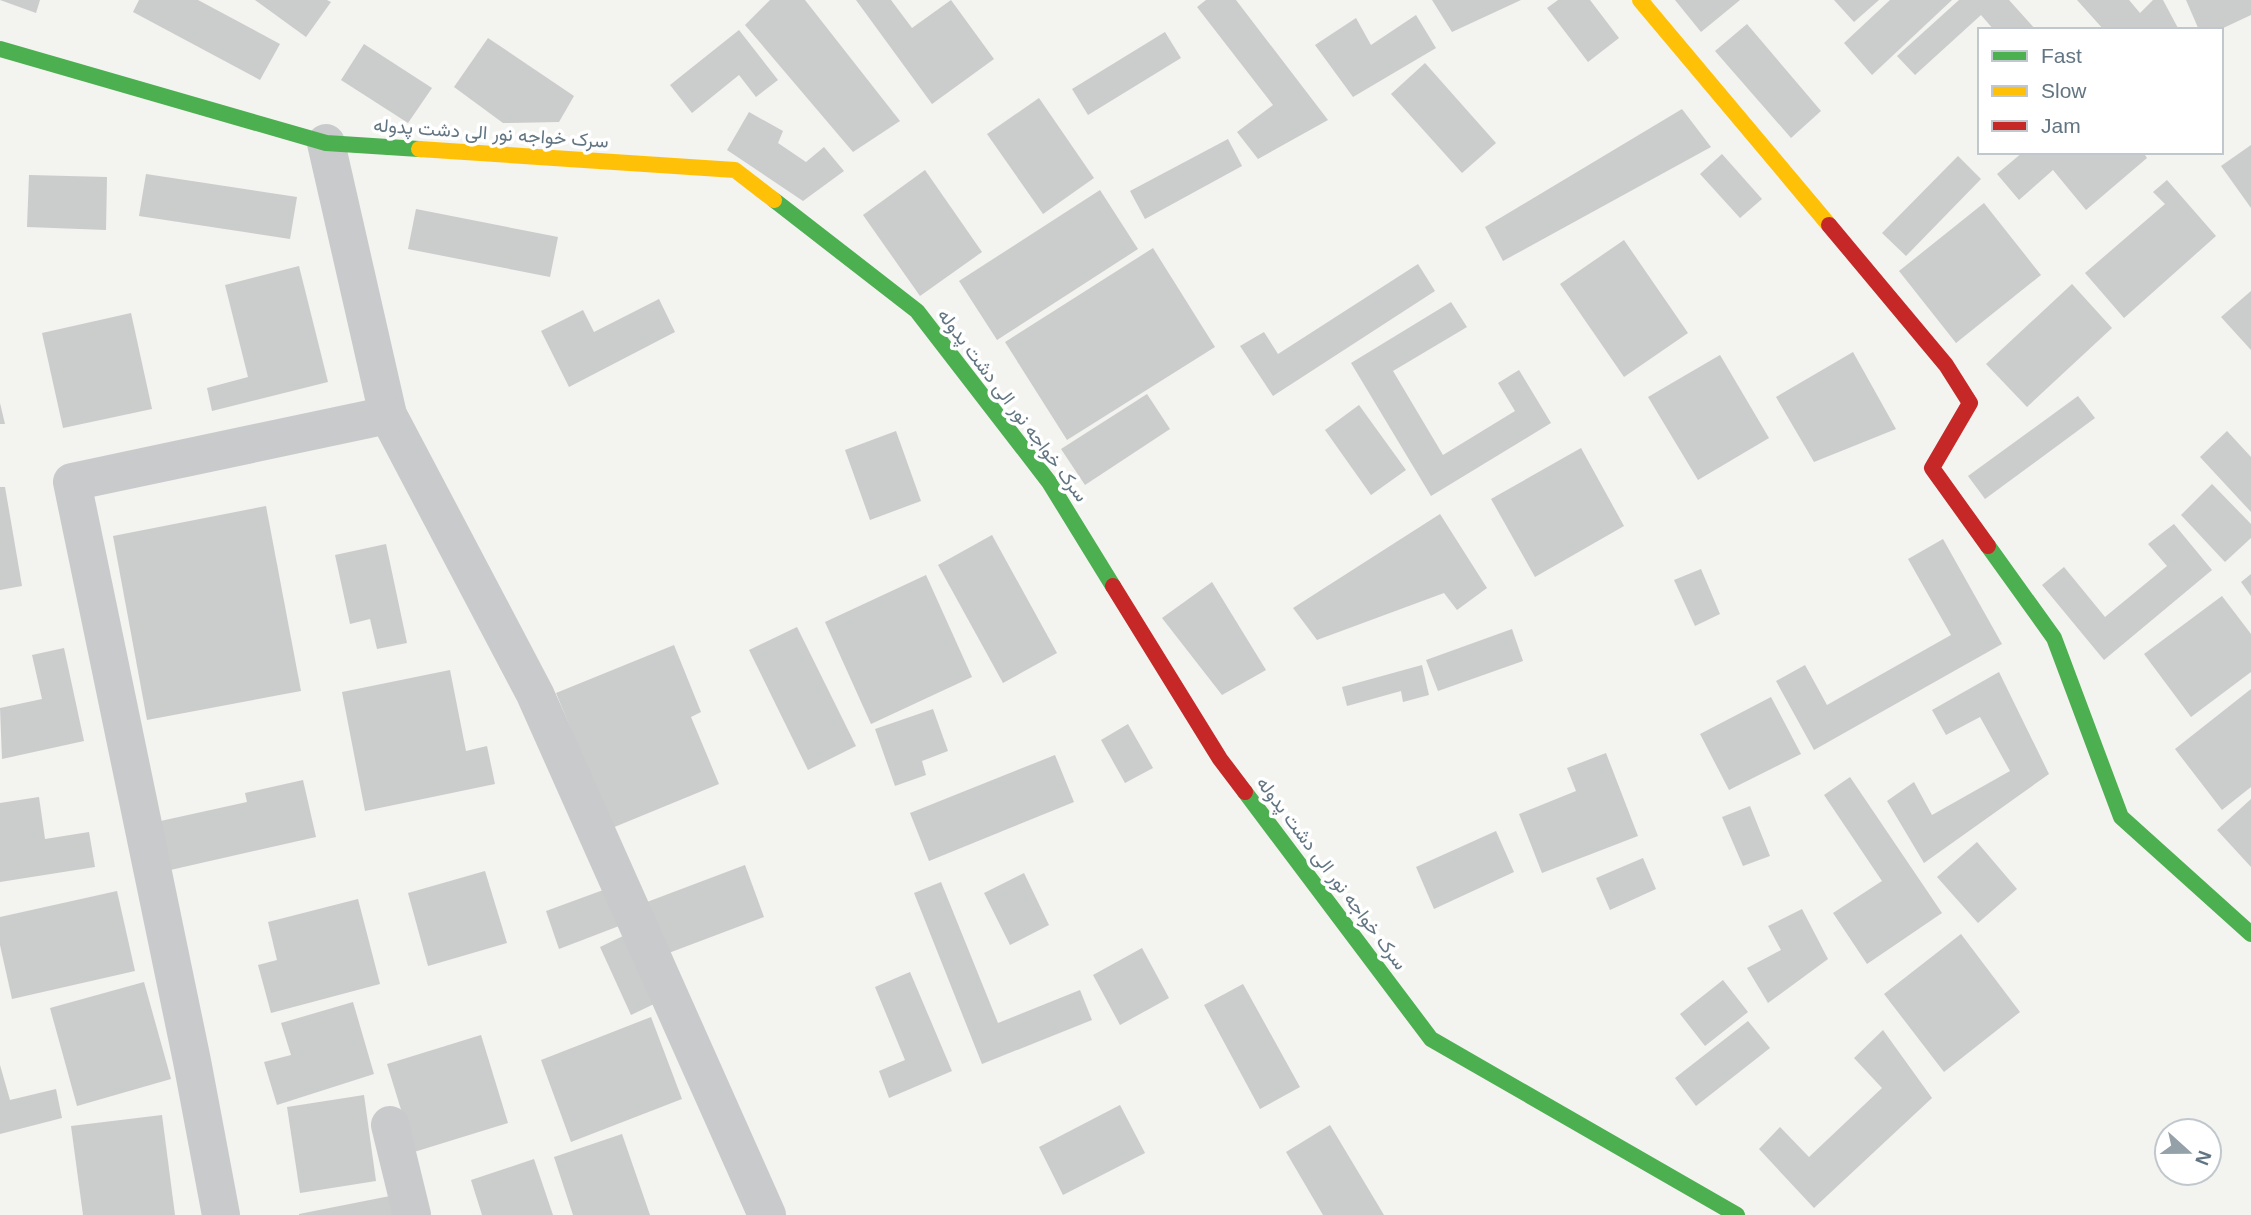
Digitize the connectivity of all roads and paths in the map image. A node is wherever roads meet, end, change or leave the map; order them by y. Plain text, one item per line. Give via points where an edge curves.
1 (1640, 0) edge
2 (0, 48) edge
3 (326, 143) junction
4 (388, 415) junction
5 (2251, 933) edge
6 (390, 1125) dead end
7 (221, 1215) edge
8 (412, 1215) edge
9 (767, 1215) edge
10 (1737, 1215) edge

1 - 5 main road via 1946,365 1970,403 1932,468 2054,638 2121,817
2 - 3 main road, سرک خواجه نور الی دشت پدوله
3 - 4 street
3 - 10 main road, سرک خواجه نور الی دشت پدوله via 735,170 917,311 1049,482 1220,759 1431,1039
4 - 7 street via 72,482
4 - 9 street via 535,694
6 - 8 street

